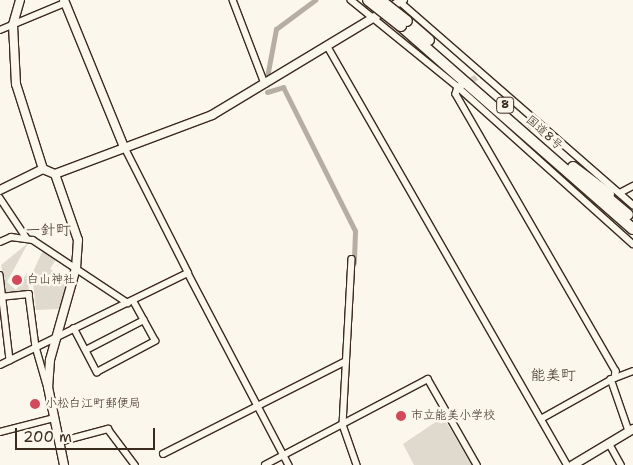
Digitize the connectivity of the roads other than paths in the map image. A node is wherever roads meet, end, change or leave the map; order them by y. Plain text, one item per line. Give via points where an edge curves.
1 (20, 0) edge
2 (233, 0) edge
3 (351, 0) edge
4 (368, 0) edge
5 (380, 0) edge
6 (400, 0) edge
7 (65, 2) edge
8 (374, 18) junction
9 (404, 23) junction
10 (13, 25) junction
11 (0, 30) edge
12 (328, 47) junction
13 (265, 84) junction
14 (460, 86) junction
15 (124, 147) junction
16 (42, 169) junction
17 (55, 174) junction
18 (633, 186) edge
19 (0, 190) edge
20 (597, 193) junction
21 (0, 198) edge
22 (612, 202) junction
23 (633, 205) edge
24 (633, 212) edge
25 (633, 220) edge
26 (633, 229) edge
27 (26, 237) junction
28 (633, 237) edge
29 (0, 242) edge
30 (633, 244) edge
31 (352, 259) dead end
32 (76, 268) junction
33 (188, 272) junction
34 (0, 276) edge
35 (1, 297) edge
36 (131, 302) junction
37 (144, 320) junction
38 (74, 328) junction
39 (55, 338) junction
40 (36, 347) junction
41 (86, 350) junction
42 (10, 360) junction
43 (346, 361) junction
44 (0, 365) edge
45 (633, 371) edge
46 (613, 378) junction
47 (48, 388) junction
48 (257, 405) junction
49 (54, 418) junction
50 (542, 419) junction
51 (343, 425) junction
52 (631, 430) edge
53 (0, 432) edge
54 (59, 442) junction
55 (609, 443) junction
56 (163, 454) dead end
57 (284, 456) junction
58 (64, 465) edge
59 (135, 465) edge
60 (265, 465) edge
61 (288, 465) edge
62 (357, 465) edge
63 (477, 465) edge
64 (567, 465) edge
65 (573, 465) edge
66 (621, 465) edge

1 - 10 street
2 - 13 street
3 - 8 street
4 - 9 highway, 国道8号 / 8, bridge
5 - 9 highway, 国道8号 / 8, bridge
6 - 8 street
6 - 22 street via 538,122
7 - 10 street
7 - 15 street
8 - 12 street
8 - 14 street
9 - 20 highway, 国道8号 / 8
9 - 20 highway, 国道8号 / 8 via 573,167
10 - 11 street
10 - 16 street via 18,96
12 - 13 street
12 - 50 street
13 - 15 street via 212,115
14 - 30 street
14 - 46 street via 456,94 611,363
15 - 17 street
15 - 33 street
16 - 17 street
16 - 19 street
17 - 32 street via 77,234
18 - 22 street
20 - 22 highway, 国道8号 / 8
21 - 27 street
22 - 23 street
22 - 24 highway
22 - 25 highway, 国道8号 / 8
22 - 26 highway, 国道8号 / 8
22 - 28 highway
27 - 29 street
27 - 32 street
31 - 43 street
32 - 36 street
32 - 39 street
33 - 36 street
33 - 48 street
34 - 35 street
35 - 40 street via 29,294
35 - 42 street
36 - 37 street
36 - 38 street
37 - 41 street
37 - 41 street via 155,342 97,372
38 - 39 street
38 - 41 street
39 - 40 street
39 - 47 street
40 - 42 street
40 - 47 street
42 - 44 street
43 - 48 street
43 - 51 street
45 - 46 street
46 - 50 street
46 - 52 street
47 - 49 street
48 - 56 street
48 - 57 street
49 - 53 street
49 - 54 street
50 - 64 street
51 - 57 street
51 - 62 street
51 - 63 street via 428,378
52 - 55 street
54 - 58 street
54 - 59 street via 108,429
55 - 65 street
55 - 66 street
57 - 60 street
57 - 61 street

